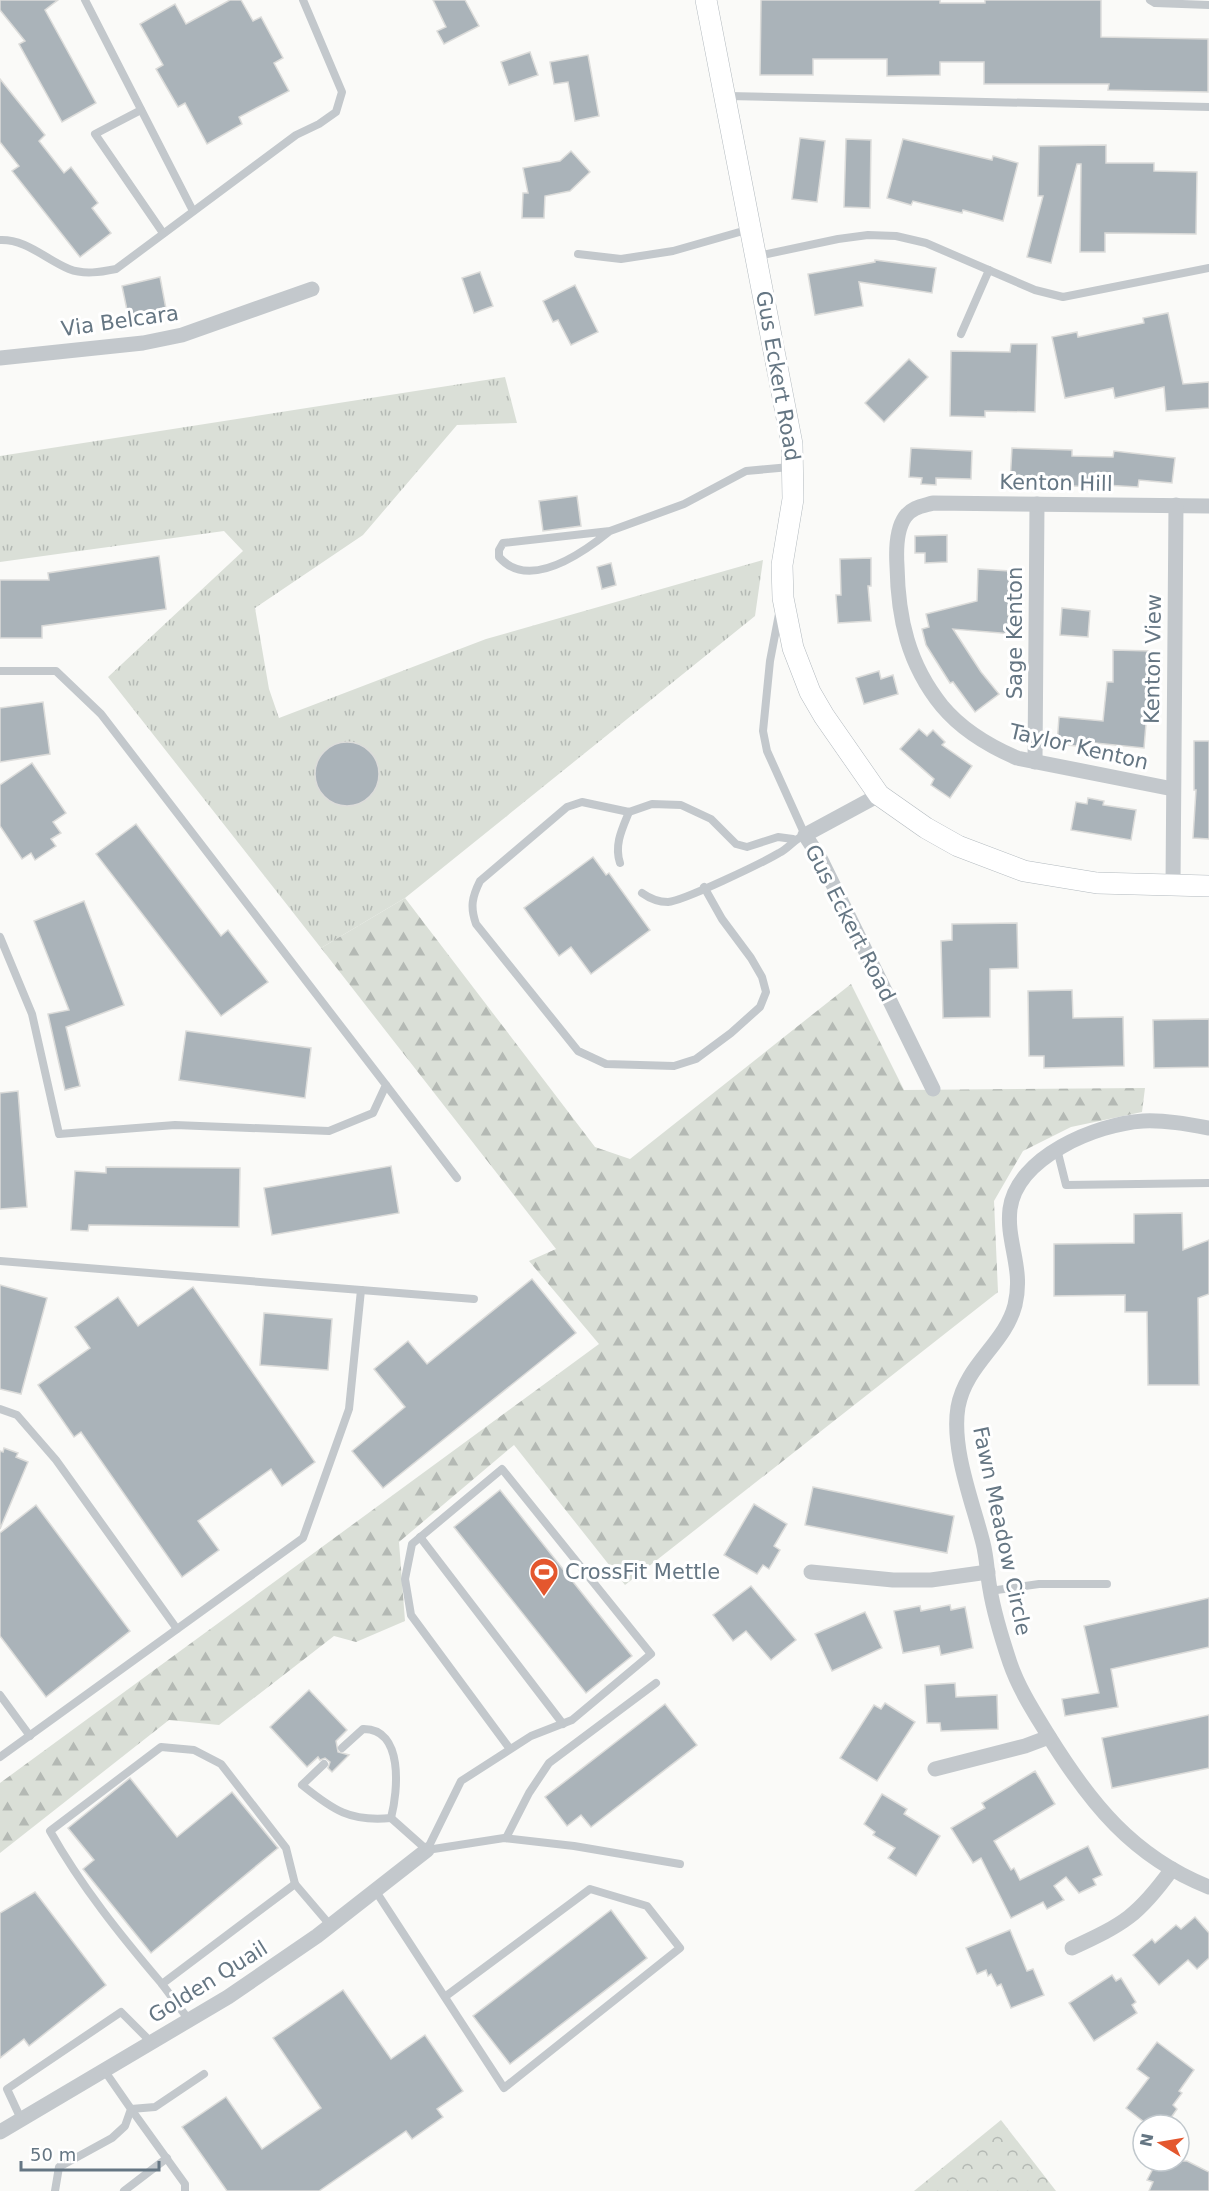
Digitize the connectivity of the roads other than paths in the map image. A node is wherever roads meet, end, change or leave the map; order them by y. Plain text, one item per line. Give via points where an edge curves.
1 (85, 0) edge
2 (303, 0) edge
3 (706, 0) edge
4 (1150, 0) edge
5 (1209, 5) edge
6 (726, 96) junction
7 (1209, 106) edge
8 (141, 110) junction
9 (193, 211) junction
10 (751, 228) junction
11 (163, 233) junction
12 (0, 239) edge
13 (578, 254) dead end
14 (756, 256) junction
15 (1209, 268) edge
16 (989, 270) junction
17 (312, 290) dead end
18 (961, 334) dead end
19 (0, 358) edge
20 (794, 467) junction
21 (1037, 504) junction
22 (1176, 505) junction
23 (1209, 506) edge
24 (906, 516) joint
25 (610, 531) junction
26 (783, 598) junction
27 (0, 671) edge
28 (1035, 762) junction
29 (1173, 789) junction
30 (879, 795) junction
31 (629, 812) junction
32 (799, 837) junction
33 (620, 863) dead end
34 (1173, 885) junction
35 (1209, 886) edge
36 (704, 887) junction
37 (642, 893) dead end
38 (0, 937) edge
39 (386, 1085) junction
40 (933, 1089) dead end
41 (1209, 1128) edge
42 (1057, 1149) junction
43 (458, 1179) dead end
44 (1209, 1183) edge
45 (0, 1261) edge
46 (362, 1290) junction
47 (474, 1299) dead end
48 (0, 1409) edge
49 (420, 1537) junction
50 (811, 1572) dead end
51 (988, 1572) junction
52 (1107, 1584) dead end
53 (990, 1591) junction
54 (177, 1629) junction
55 (656, 1683) dead end
56 (0, 1695) edge
57 (563, 1724) junction
58 (30, 1736) junction
59 (1049, 1737) junction
60 (342, 1748) dead end
61 (510, 1749) junction
62 (0, 1757) edge
63 (324, 1764) dead end
64 (935, 1769) dead end
65 (391, 1818) junction
66 (506, 1838) junction
67 (427, 1851) junction
68 (680, 1864) dead end
69 (1172, 1869) junction
70 (296, 1884) junction
71 (1209, 1887) edge
72 (375, 1890) junction
73 (330, 1925) junction
74 (1072, 1948) dead end
75 (162, 1984) junction
76 (446, 1996) junction
77 (189, 2020) junction
78 (151, 2042) junction
79 (104, 2070) junction
80 (204, 2073) dead end
81 (131, 2109) junction
82 (21, 2119) junction
83 (0, 2132) edge
84 (166, 2158) junction
85 (55, 2191) edge
86 (124, 2191) edge
87 (186, 2191) edge

1 - 8 lane
2 - 9 lane via 342,92 336,112 296,135
3 - 6 street, Gus Eckert Road
4 - 5 lane
6 - 7 lane
6 - 10 street, Gus Eckert Road
8 - 9 lane
8 - 11 lane via 95,134
9 - 11 lane
10 - 13 lane via 673,251 621,259
10 - 14 street, Gus Eckert Road
11 - 12 lane via 116,268 96,273 71,270 17,240
14 - 16 lane via 838,238 896,236 926,243
14 - 20 street, Gus Eckert Road via 786,401
15 - 16 lane via 1063,297 1035,290
16 - 18 lane
17 - 19 street, Via Belcara via 182,335 143,343
20 - 25 lane via 746,471 684,504
20 - 26 street, Gus Eckert Road via 782,565
21 - 22 street, Kenton Hill
21 - 24 street, Kenton Hill via 933,503 917,507
21 - 28 street, Sage Kenton
22 - 23 street, Kenton Hill
22 - 29 street, Kenton View
24 - 28 street, Taylor Kenton via 899,530 896,554 898,607 907,644 925,681 943,707 965,728 996,749
25 - 25 lane via 503,543 499,557 514,567 550,567 583,552
26 - 30 street, Gus Eckert Road via 793,648 810,692
26 - 32 lane via 773,635 763,731 766,751
27 - 39 lane via 56,671 101,714
28 - 29 street, Taylor Kenton
29 - 34 street, Kenton View
30 - 32 street, Gus Eckert Road
30 - 34 street via 958,846 1024,872 1097,883
31 - 32 lane via 652,804 681,805 711,819 736,844 747,847 778,837
31 - 33 lane via 620,834
31 - 36 lane via 582,802 567,807 480,881 472,898 476,924 578,1051 606,1064 674,1066 696,1059 760,1007 766,992 762,977
32 - 36 lane via 781,853
32 - 40 street, Gus Eckert Road via 820,860
34 - 35 street
36 - 37 lane via 690,896 667,902
38 - 39 lane via 32,1014 59,1134 175,1125 329,1131 373,1113
39 - 43 lane
41 - 42 street, Fawn Meadow Circle via 1142,1121 1072,1140
42 - 44 lane via 1066,1185
42 - 51 street, Fawn Meadow Circle via 1027,1174 1013,1194 1010,1224 1019,1278 1015,1306 1005,1328 969,1376 958,1408 963,1469
45 - 46 lane
46 - 47 lane
46 - 54 lane via 349,1409 303,1538
48 - 54 lane via 17,1415 56,1460
49 - 57 lane
49 - 57 lane via 502,1469 651,1654
49 - 61 lane via 412,1544 405,1579 411,1615
50 - 51 street via 931,1580
51 - 53 street, Fawn Meadow Circle
52 - 53 lane via 1039,1584
53 - 59 street, Fawn Meadow Circle via 1010,1664
54 - 58 lane
55 - 66 lane via 549,1763
56 - 58 lane
57 - 61 lane
58 - 62 lane
59 - 64 street
59 - 69 street, Fawn Meadow Circle via 1077,1782 1118,1830
60 - 65 lane via 363,1729 382,1734 390,1746 396,1773
61 - 67 lane via 461,1781
63 - 65 lane via 302,1785 346,1816 366,1821
65 - 67 lane
66 - 67 lane
66 - 68 lane via 574,1845
67 - 72 street, Golden Quail
69 - 71 street, Fawn Meadow Circle
69 - 74 street via 1136,1914
70 - 73 lane
70 - 75 lane
70 - 75 lane via 286,1848 221,1764 194,1750 160,1747 50,1832 65,1858
72 - 73 street, Golden Quail
72 - 76 lane
73 - 77 street, Golden Quail
75 - 77 lane
76 - 76 lane via 504,2088 680,1948 648,1906 590,1889
77 - 78 street, Golden Quail
78 - 79 street, Golden Quail
78 - 82 lane via 121,2012 7,2089
79 - 81 lane
79 - 82 street, Golden Quail
80 - 81 lane via 155,2107
81 - 84 lane
81 - 85 lane via 125,2126 112,2138 59,2167
82 - 83 street, Golden Quail
84 - 86 lane
84 - 87 lane

